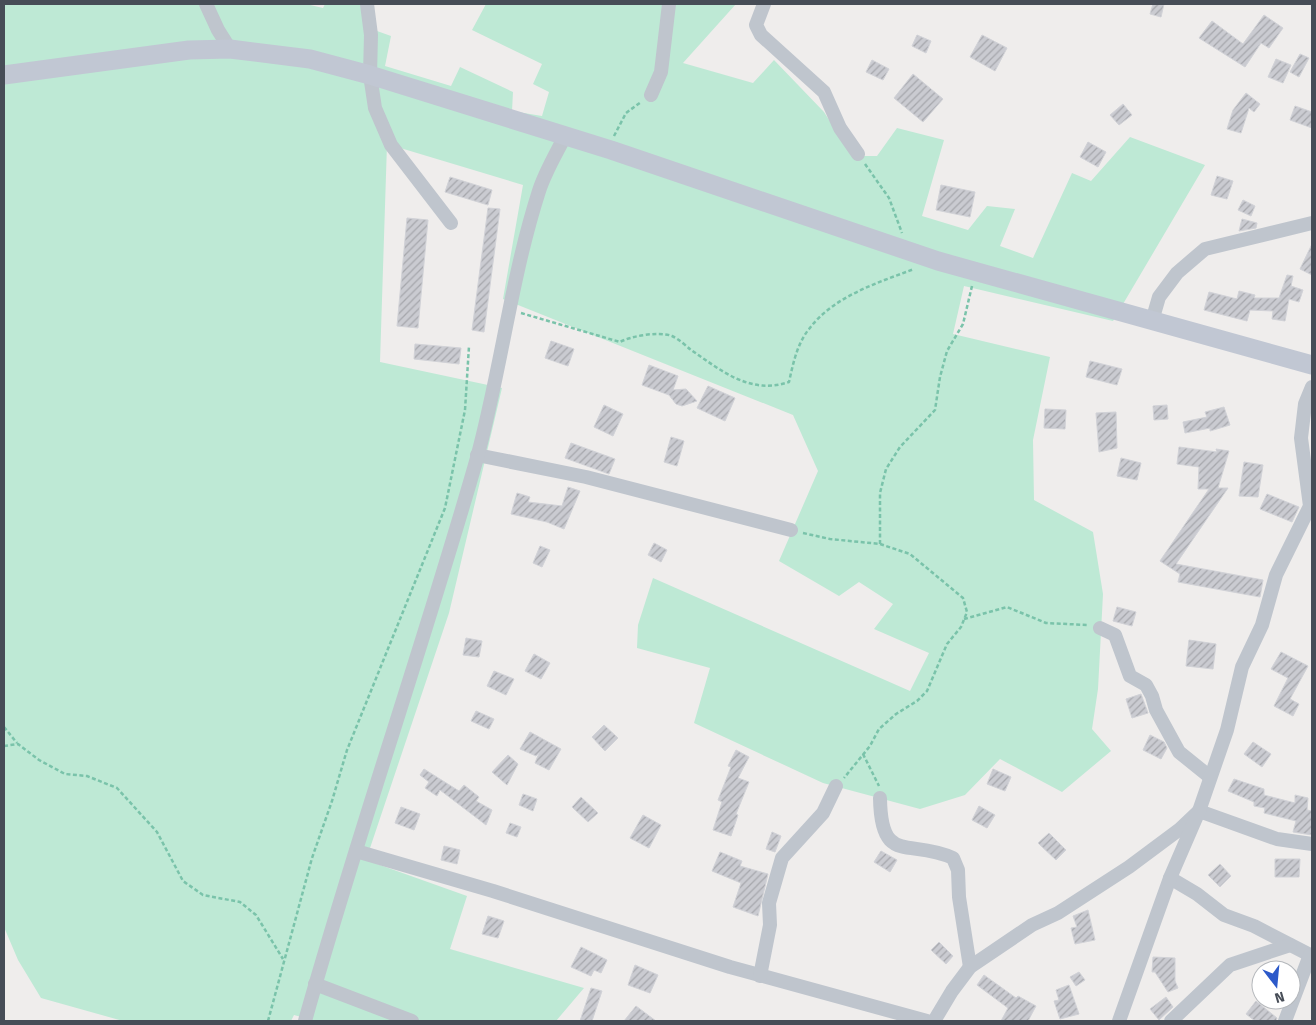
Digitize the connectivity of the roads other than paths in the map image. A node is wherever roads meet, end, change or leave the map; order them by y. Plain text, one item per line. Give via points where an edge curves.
1 (206, 4) edge
2 (367, 4) edge
3 (670, 4) edge
4 (764, 4) edge
5 (230, 49) junction
6 (4, 75) edge
7 (370, 75) junction
8 (651, 95) road end
9 (564, 136) junction
10 (858, 154) road end
11 (451, 223) dead end
12 (1312, 223) edge
13 (1152, 321) junction
14 (1312, 365) edge
15 (1312, 387) edge
16 (477, 455) junction
17 (791, 530) road end
18 (1100, 628) road end
19 (1210, 776) junction
20 (836, 786) road end
21 (880, 798) road end
22 (1200, 811) junction
23 (1312, 844) edge
24 (356, 851) junction
25 (1170, 878) junction
26 (1290, 945) junction
27 (1311, 956) edge
28 (970, 967) junction
29 (760, 976) junction
30 (315, 984) junction
31 (305, 1021) edge
32 (412, 1021) edge
33 (928, 1021) edge
34 (934, 1021) edge
35 (1119, 1021) edge
36 (1171, 1021) edge
37 (1285, 1021) edge

1 - 5 street
2 - 7 street via 371,35
3 - 8 street via 661,72
4 - 10 street via 756,25 760,35 824,92 840,128
5 - 6 main road via 189,50
5 - 7 main road via 310,60
7 - 9 main road
7 - 11 street via 375,108 391,145
9 - 13 main road via 938,261
9 - 16 street via 540,189
12 - 13 street via 1205,249 1177,273 1159,297
13 - 14 main road
15 - 19 street via 1305,404 1301,438 1310,506 1276,576 1262,625 1242,667 1227,730
16 - 17 street via 586,477
16 - 24 street
18 - 19 street via 1115,635 1130,676 1146,685 1179,752
19 - 22 street
20 - 29 street via 823,813 782,858 769,902 770,925
21 - 28 street via 880,820 890,842 953,858 958,870
22 - 23 street via 1277,839
22 - 25 street
22 - 28 street via 1128,867
24 - 29 street
24 - 30 street
25 - 26 street via 1224,915
25 - 35 street
26 - 27 street
26 - 36 street via 1230,965
27 - 37 street
28 - 34 street
29 - 33 street
30 - 31 street
30 - 32 street

